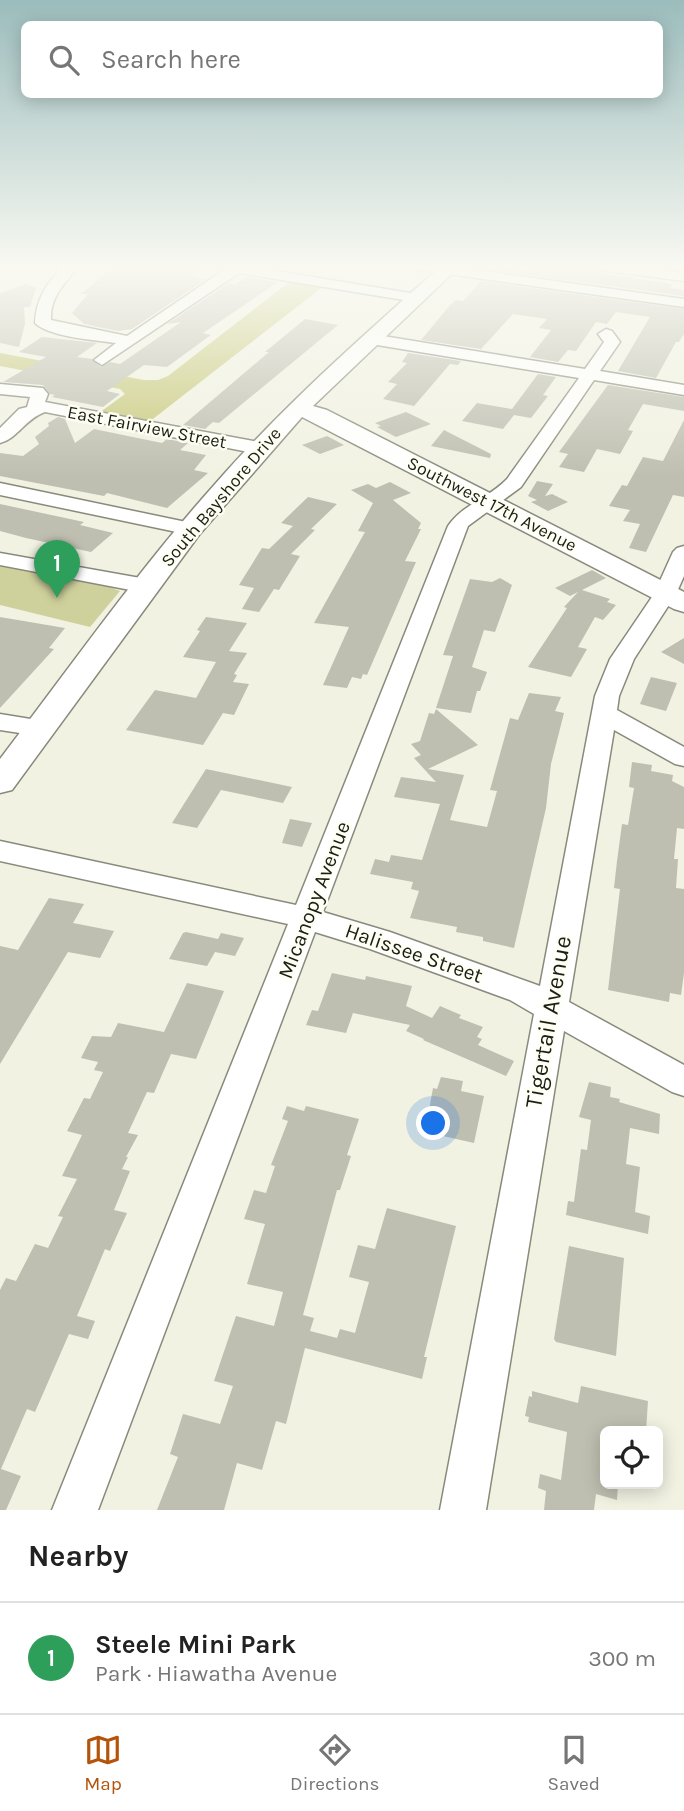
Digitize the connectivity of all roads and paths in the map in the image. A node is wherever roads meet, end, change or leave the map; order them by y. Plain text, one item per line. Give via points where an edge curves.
1 (106, 336) edge
2 (135, 336) edge
3 (374, 336) edge
4 (608, 336) edge
5 (371, 339) junction
6 (129, 341) junction
7 (102, 360) dead end
8 (588, 374) junction
9 (0, 389) edge
10 (684, 390) edge
11 (36, 408) junction
12 (299, 408) junction
13 (0, 438) edge
14 (259, 448) junction
15 (0, 489) edge
16 (491, 503) junction
17 (191, 528) junction
18 (684, 552) edge
19 (0, 559) edge
20 (146, 586) junction
21 (675, 598) edge
22 (603, 713) junction
23 (0, 722) edge
24 (40, 729) junction
25 (684, 758) edge
26 (0, 782) edge
27 (0, 851) edge
28 (307, 918) junction
29 (550, 1007) junction
30 (684, 1082) edge
31 (75, 1510) edge
32 (463, 1510) edge

1 - 6 street
2 - 6 street
3 - 5 main road, South Bayshore Drive
4 - 8 street, Micanopy Avenue via 612,342
5 - 8 street
5 - 12 main road, South Bayshore Drive
6 - 7 street
8 - 10 street
8 - 16 street, Micanopy Avenue via 514,483
9 - 11 street via 37,392
11 - 13 street via 24,413
11 - 14 street, East Fairview Street
12 - 14 main road, South Bayshore Drive
12 - 16 main road, Southwest 17th Avenue
14 - 17 main road, South Bayshore Drive
15 - 17 street
16 - 21 main road, Southwest 17th Avenue
16 - 28 street, Micanopy Avenue via 470,512 458,526
17 - 20 main road, South Bayshore Drive
18 - 21 street, Tigertail Avenue
19 - 20 street
20 - 24 main road, South Bayshore Drive
21 - 22 street, Tigertail Avenue via 622,659
22 - 25 street
22 - 29 street, Tigertail Avenue
23 - 24 street
24 - 26 main road, South Bayshore Drive
27 - 28 street, Halissee Street
28 - 29 street, Halissee Street via 457,967
28 - 31 street, Micanopy Avenue
29 - 30 street, Halissee Street
29 - 32 street, Tigertail Avenue

